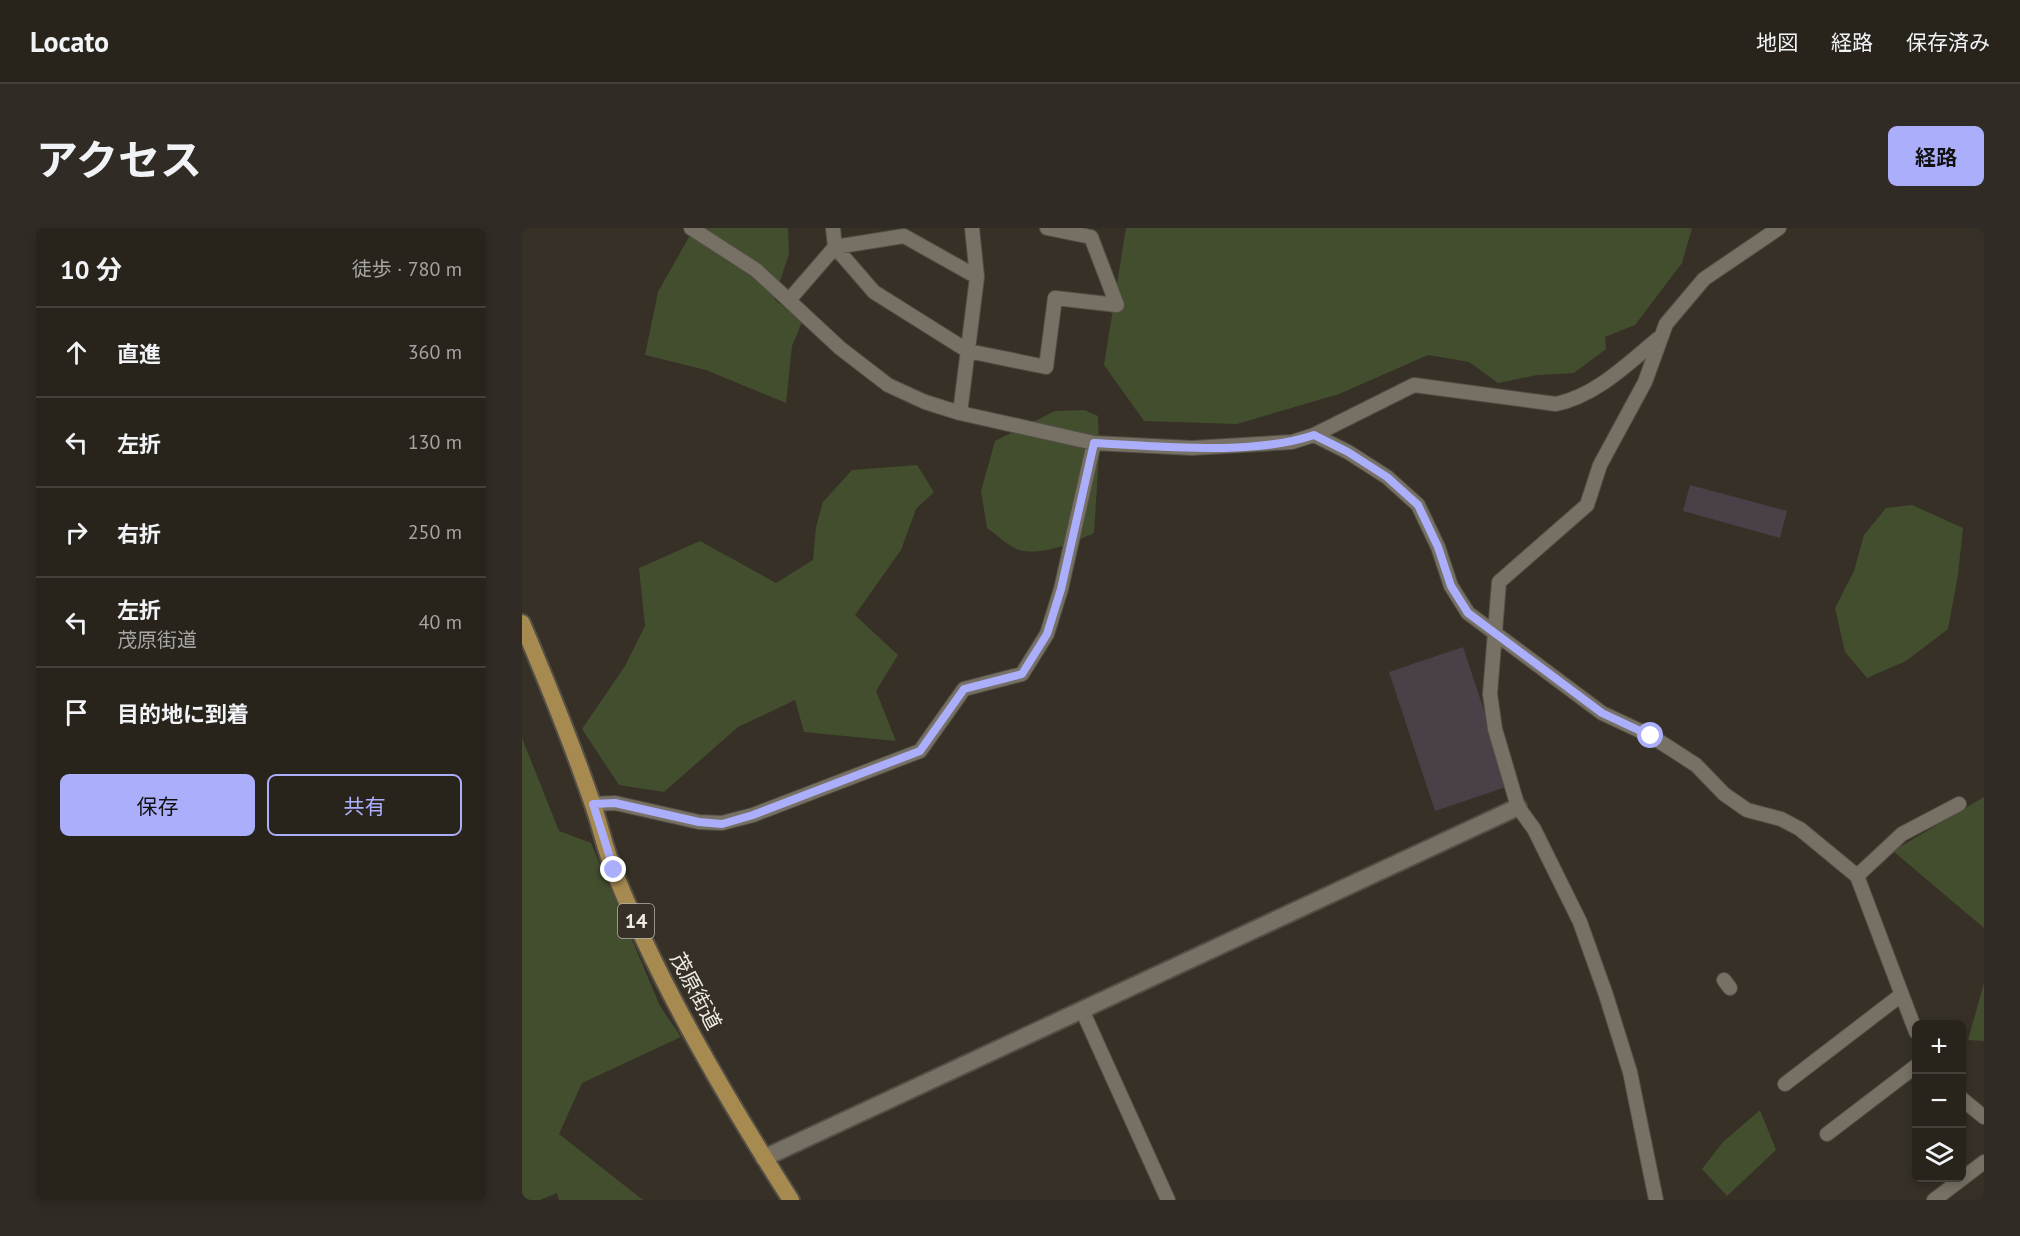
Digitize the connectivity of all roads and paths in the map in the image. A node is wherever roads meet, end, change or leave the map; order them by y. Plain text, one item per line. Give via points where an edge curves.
1 (691, 228) edge
2 (833, 228) edge
3 (972, 228) edge
4 (1047, 228) edge
5 (1779, 228) edge
6 (903, 232) edge
7 (835, 247) junction
8 (977, 277) junction
9 (789, 300) junction
10 (1659, 338) junction
11 (968, 351) junction
12 (960, 413) junction
13 (1314, 435) junction
14 (1094, 443) junction
15 (522, 623) edge
16 (1494, 634) junction
17 (593, 804) junction
18 (1959, 804) dead end
19 (1518, 807) junction
20 (1857, 876) junction
21 (1901, 995) junction
22 (1082, 1010) junction
23 (1912, 1020) edge
24 (1912, 1070) edge
25 (1785, 1084) dead end
26 (1966, 1102) edge
27 (1984, 1117) edge
28 (1827, 1134) dead end
29 (764, 1158) junction
30 (1984, 1162) edge
31 (792, 1200) edge
32 (1168, 1200) edge
33 (1656, 1200) edge
34 (1934, 1200) edge

1 - 9 street via 756,270
2 - 7 street
3 - 8 street
4 - 11 street via 1091,237 1117,305 1055,298 1046,367
5 - 10 street via 1704,279
6 - 7 street
6 - 8 street
7 - 9 street
7 - 11 street via 874,292
8 - 11 street
9 - 12 street via 888,386
10 - 13 street via 1578,399 1556,404 1414,385
10 - 16 street via 1659,351 1650,372 1600,465 1587,505 1499,582
11 - 12 street
12 - 14 street
13 - 14 street via 1292,442 1192,448
13 - 16 street via 1387,477 1418,505 1451,586 1468,613
14 - 17 street via 1047,634 1022,674 964,689 920,751 722,824 615,803
15 - 17 main road, 茂原街道 / 14
16 - 19 street via 1490,694 1495,729
16 - 20 street via 1602,713 1651,736 1696,765 1724,794 1747,810 1781,819 1800,829
17 - 29 main road, 茂原街道 / 14 via 614,870 647,947
18 - 20 street via 1902,834
19 - 22 street
19 - 33 street via 1534,830 1580,922 1606,995 1630,1072
20 - 21 street
21 - 23 street
21 - 25 street
22 - 29 street
22 - 32 street
24 - 28 street
26 - 27 street
29 - 31 main road, 茂原街道 / 14
30 - 34 street

